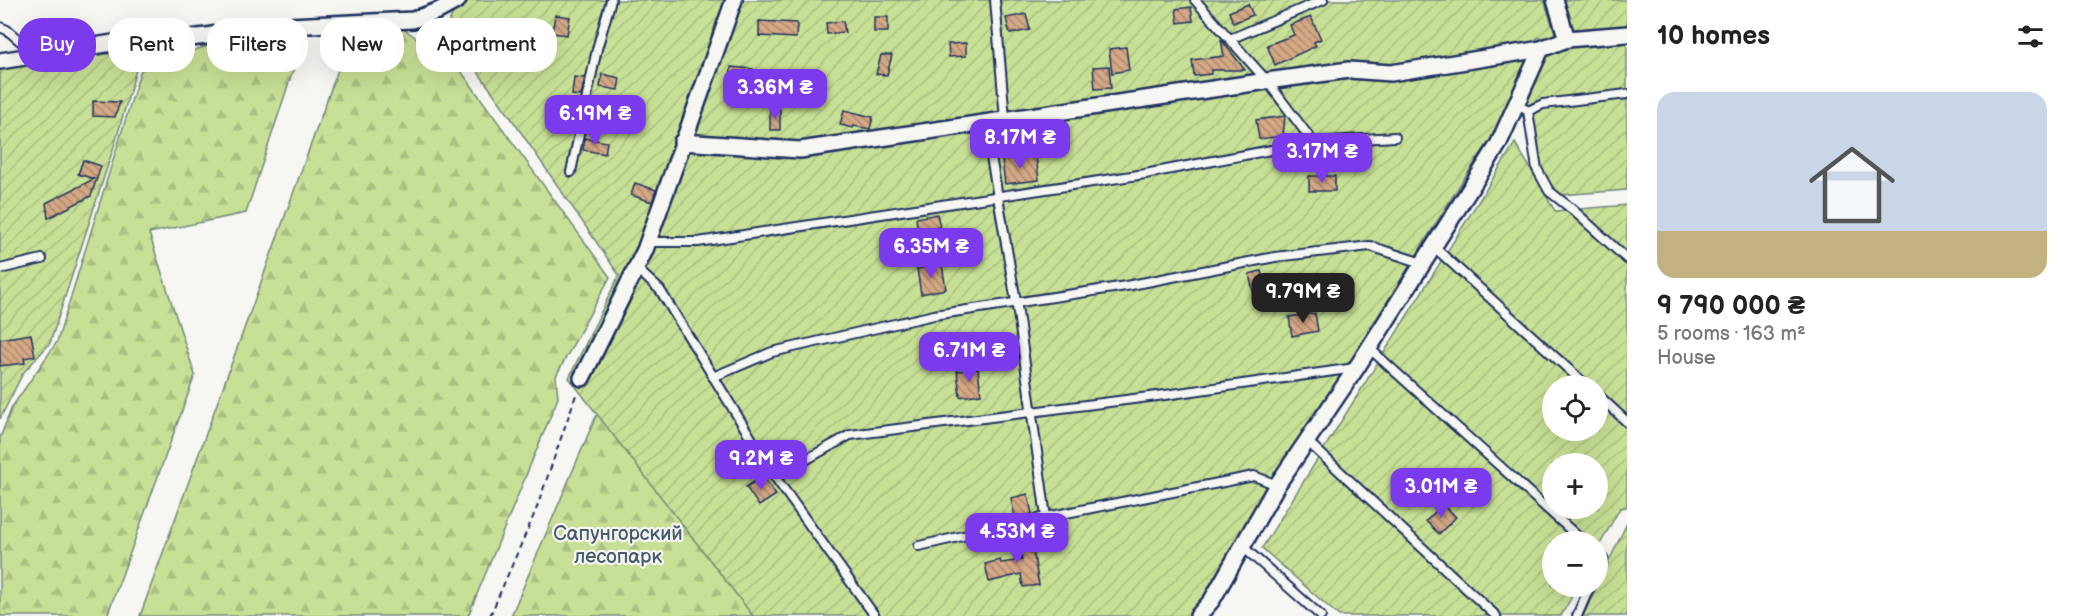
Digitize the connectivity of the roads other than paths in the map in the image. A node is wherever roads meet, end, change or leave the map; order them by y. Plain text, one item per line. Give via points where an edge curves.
1 (458, 0) edge
2 (610, 0) edge
3 (734, 0) edge
4 (995, 0) edge
5 (1195, 0) edge
6 (1323, 0) edge
7 (1555, 0) edge
8 (0, 27) edge
9 (1627, 34) edge
10 (1230, 39) junction
11 (1566, 39) junction
12 (18, 40) edge
13 (96, 46) edge
14 (1541, 49) junction
15 (18, 58) edge
16 (0, 60) edge
17 (1267, 81) junction
18 (1627, 94) edge
19 (1522, 108) junction
20 (1005, 119) junction
21 (985, 122) junction
22 (1395, 137) dead end
23 (682, 142) junction
24 (1313, 142) junction
25 (571, 172) dead end
26 (999, 196) junction
27 (648, 242) junction
28 (1433, 246) junction
29 (1627, 259) edge
30 (42, 260) dead end
31 (1422, 263) junction
32 (0, 268) edge
33 (636, 268) junction
34 (1016, 303) junction
35 (1369, 348) junction
36 (1357, 367) junction
37 (1575, 375) edge
38 (713, 377) junction
39 (582, 378) road end
40 (1608, 404) edge
41 (1032, 413) junction
42 (1627, 422) edge
43 (1307, 441) junction
44 (775, 477) junction
45 (1277, 485) junction
46 (1046, 517) junction
47 (1572, 531) edge
48 (919, 546) dead end
49 (1242, 546) junction
50 (1585, 597) edge
51 (875, 616) edge
52 (1198, 616) edge
53 (1321, 616) edge
54 (1496, 616) edge
55 (1577, 616) edge

1 - 13 street via 412,20 248,28 145,44
2 - 25 lane
3 - 23 street
4 - 20 lane
5 - 10 lane
6 - 10 lane
7 - 11 street
8 - 12 lane
9 - 11 street
10 - 17 lane
11 - 14 street
14 - 17 street via 1391,73 1348,70
14 - 19 street
15 - 16 street
17 - 20 street
17 - 24 lane
18 - 19 lane
19 - 28 street
19 - 29 lane via 1537,169 1549,191
20 - 21 street
21 - 23 street via 800,150
21 - 26 lane
22 - 24 lane
23 - 27 street
24 - 26 lane via 1145,174
26 - 27 lane via 698,242
26 - 34 lane
27 - 33 street
28 - 31 street
28 - 37 lane
30 - 32 lane
31 - 34 lane via 1370,246 1275,257
31 - 35 street
33 - 38 lane via 660,290
33 - 39 street
34 - 38 lane via 934,315 772,352
34 - 41 lane
35 - 36 street
35 - 47 lane
36 - 41 lane
36 - 43 street
38 - 44 lane
40 - 42 lane
41 - 44 lane via 850,435
41 - 46 lane
43 - 45 street
43 - 54 lane
44 - 51 lane
45 - 46 lane via 1254,476
45 - 49 street
46 - 48 lane
49 - 52 street via 1212,600
49 - 53 lane
50 - 55 lane

